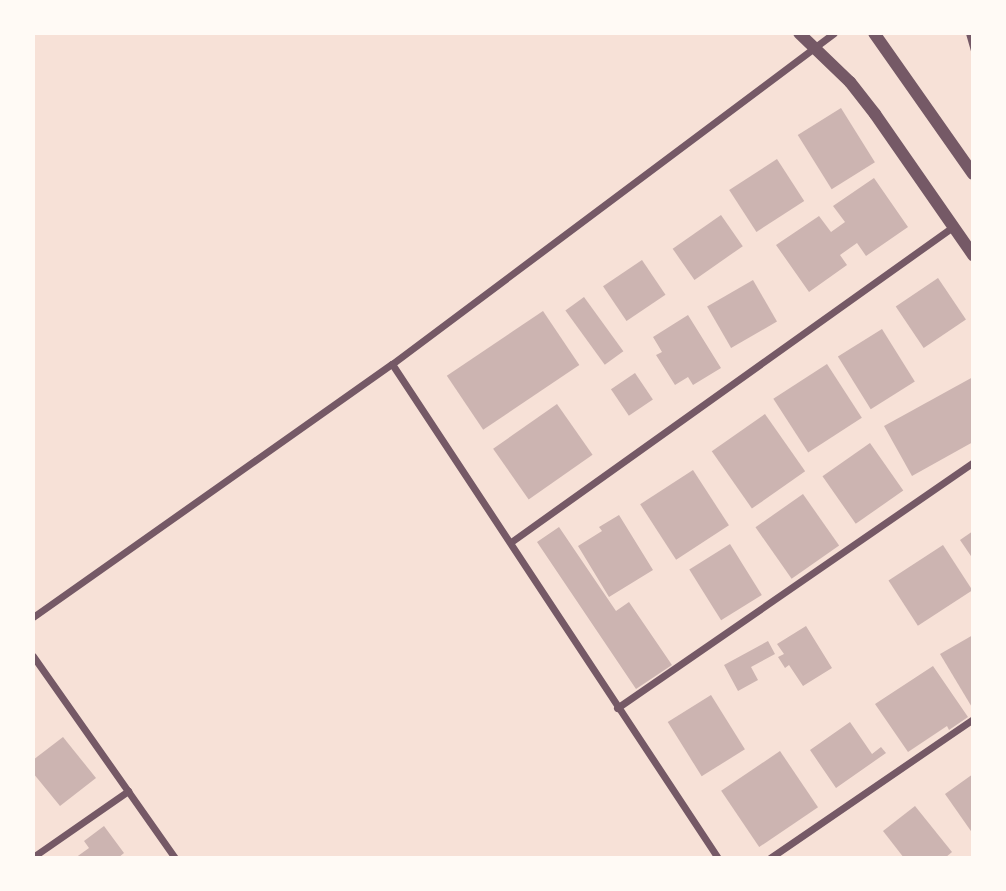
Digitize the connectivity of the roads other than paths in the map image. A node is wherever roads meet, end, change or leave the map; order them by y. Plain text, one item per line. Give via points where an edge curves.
1 (799, 33) edge
2 (834, 33) edge
3 (874, 33) edge
4 (968, 33) edge
5 (813, 48) junction
6 (973, 51) edge
7 (973, 174) edge
8 (954, 226) junction
9 (973, 255) edge
10 (392, 364) junction
11 (973, 462) edge
12 (511, 542) junction
13 (33, 617) edge
14 (33, 656) edge
15 (617, 708) junction
16 (973, 719) edge
17 (128, 791) junction
18 (33, 857) edge
19 (175, 858) edge
20 (718, 858) edge
21 (770, 858) edge

1 - 5 street
2 - 5 street
3 - 7 street
4 - 6 lane
5 - 8 street via 850,82
5 - 10 street
8 - 9 street
8 - 12 street
10 - 12 street
10 - 13 street
11 - 15 street
12 - 15 street
14 - 17 street
15 - 20 street
16 - 21 street
17 - 18 street
17 - 19 street

